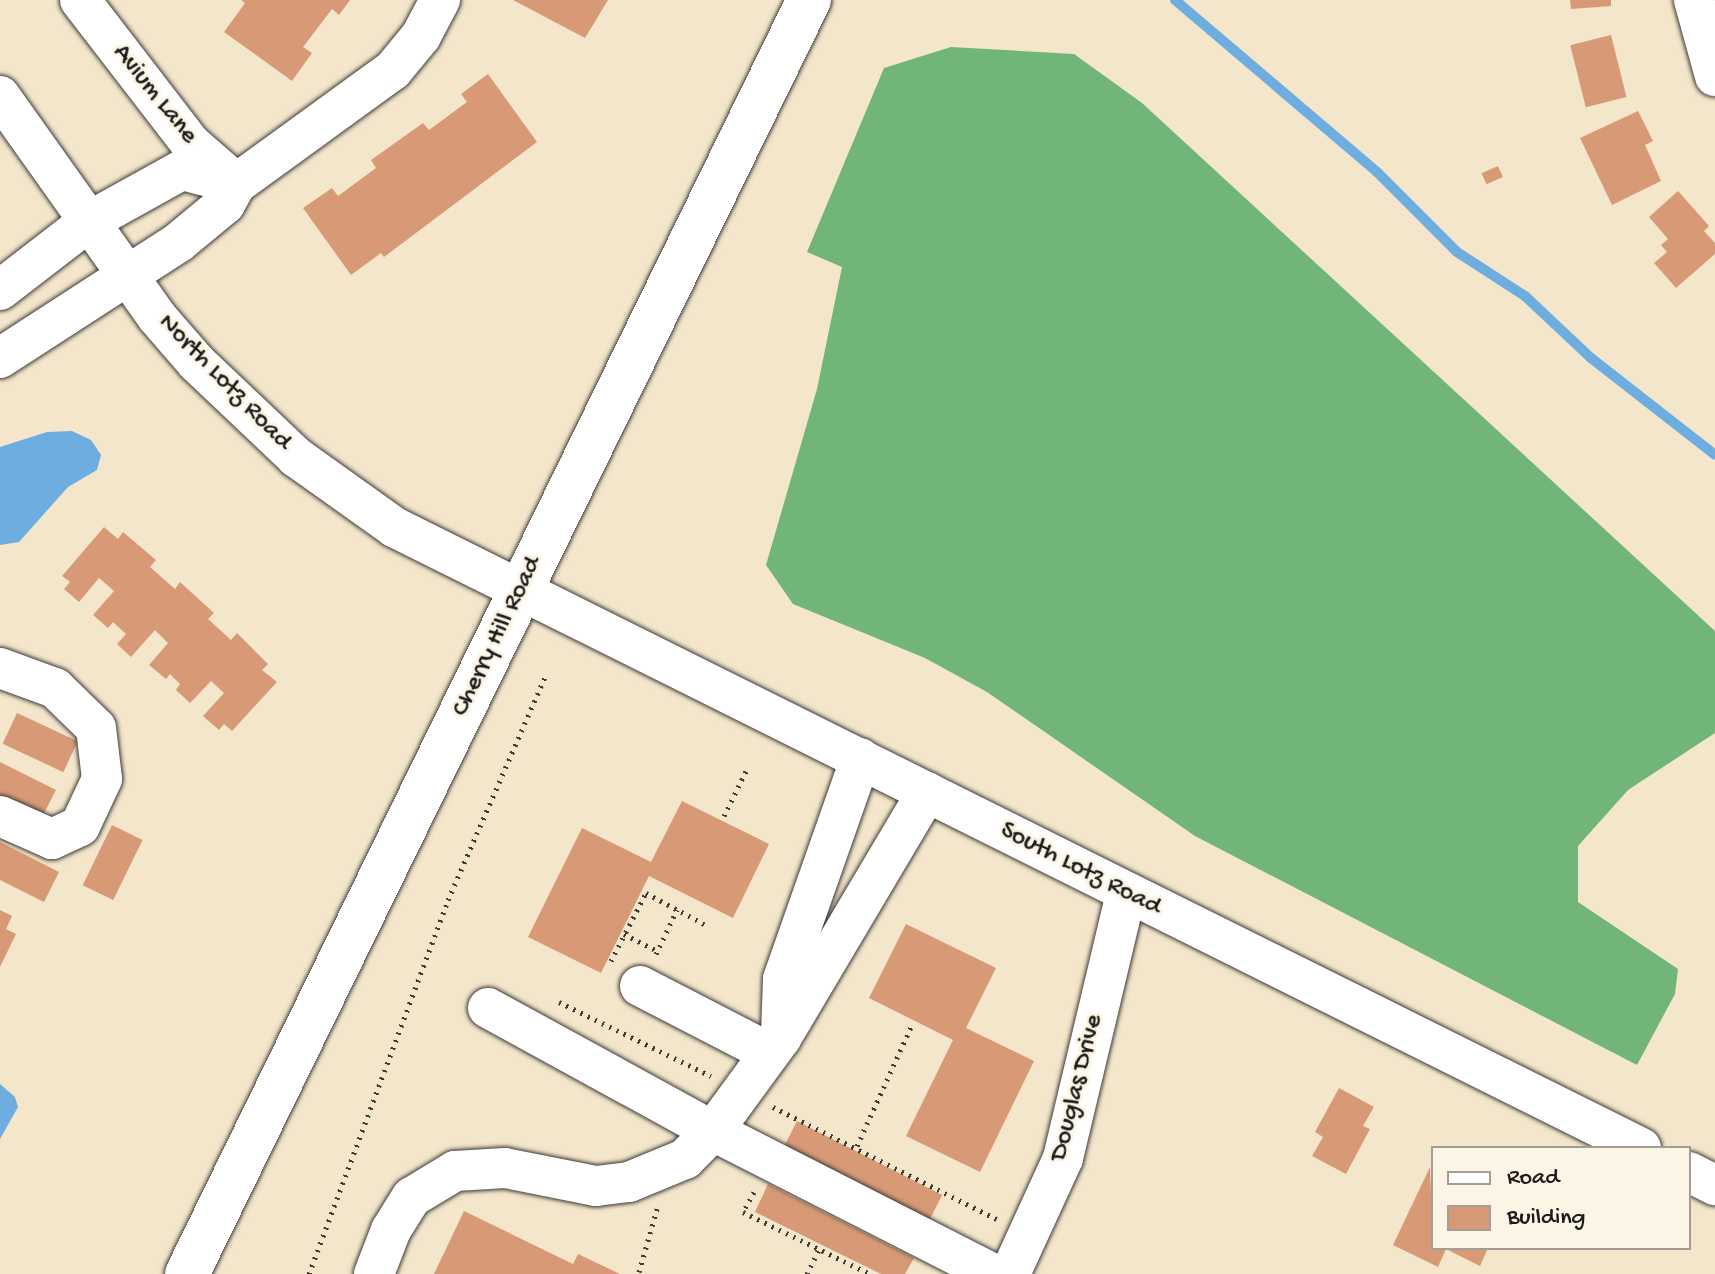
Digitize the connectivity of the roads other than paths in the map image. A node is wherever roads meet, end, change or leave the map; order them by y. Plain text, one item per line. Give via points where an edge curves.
1 (80, 0) edge
2 (440, 0) edge
3 (809, 0) edge
4 (1694, 0) edge
5 (1715, 76) edge
6 (0, 96) edge
7 (236, 184) junction
8 (88, 222) junction
9 (128, 277) junction
10 (0, 290) edge
11 (0, 358) edge
12 (519, 593) junction
13 (0, 668) edge
14 (861, 758) junction
15 (927, 792) junction
16 (0, 816) edge
17 (1126, 894) junction
18 (626, 974) road end
19 (488, 1008) dead end
20 (776, 1045) junction
21 (713, 1131) junction
22 (1637, 1146) edge
23 (1691, 1173) edge
24 (1715, 1185) edge
25 (187, 1274) edge
26 (374, 1274) edge
27 (994, 1274) edge
28 (1010, 1274) edge

1 - 7 street, Avium Lane via 190,143
2 - 7 street via 421,36 393,70
3 - 12 main road, Cherry Hill Road
4 - 5 street
6 - 8 street, North Lotz Road
7 - 8 street via 182,170
7 - 9 street via 225,204
8 - 9 street, North Lotz Road
8 - 10 street
9 - 11 street
9 - 12 street, North Lotz Road via 197,363 296,457 394,527
12 - 14 street, South Lotz Road
12 - 25 main road, Cherry Hill Road
13 - 16 street via 55,688 96,728 102,779 80,826 52,839
14 - 15 street, South Lotz Road
14 - 20 street via 783,979
15 - 17 street, South Lotz Road
15 - 20 street
17 - 22 street, South Lotz Road
17 - 28 street, Douglas Drive via 1068,1144
18 - 20 street
19 - 21 street
20 - 21 street
21 - 26 street via 685,1159 629,1182 596,1186 505,1168 471,1167 438,1178 400,1212
21 - 27 street
23 - 24 street

